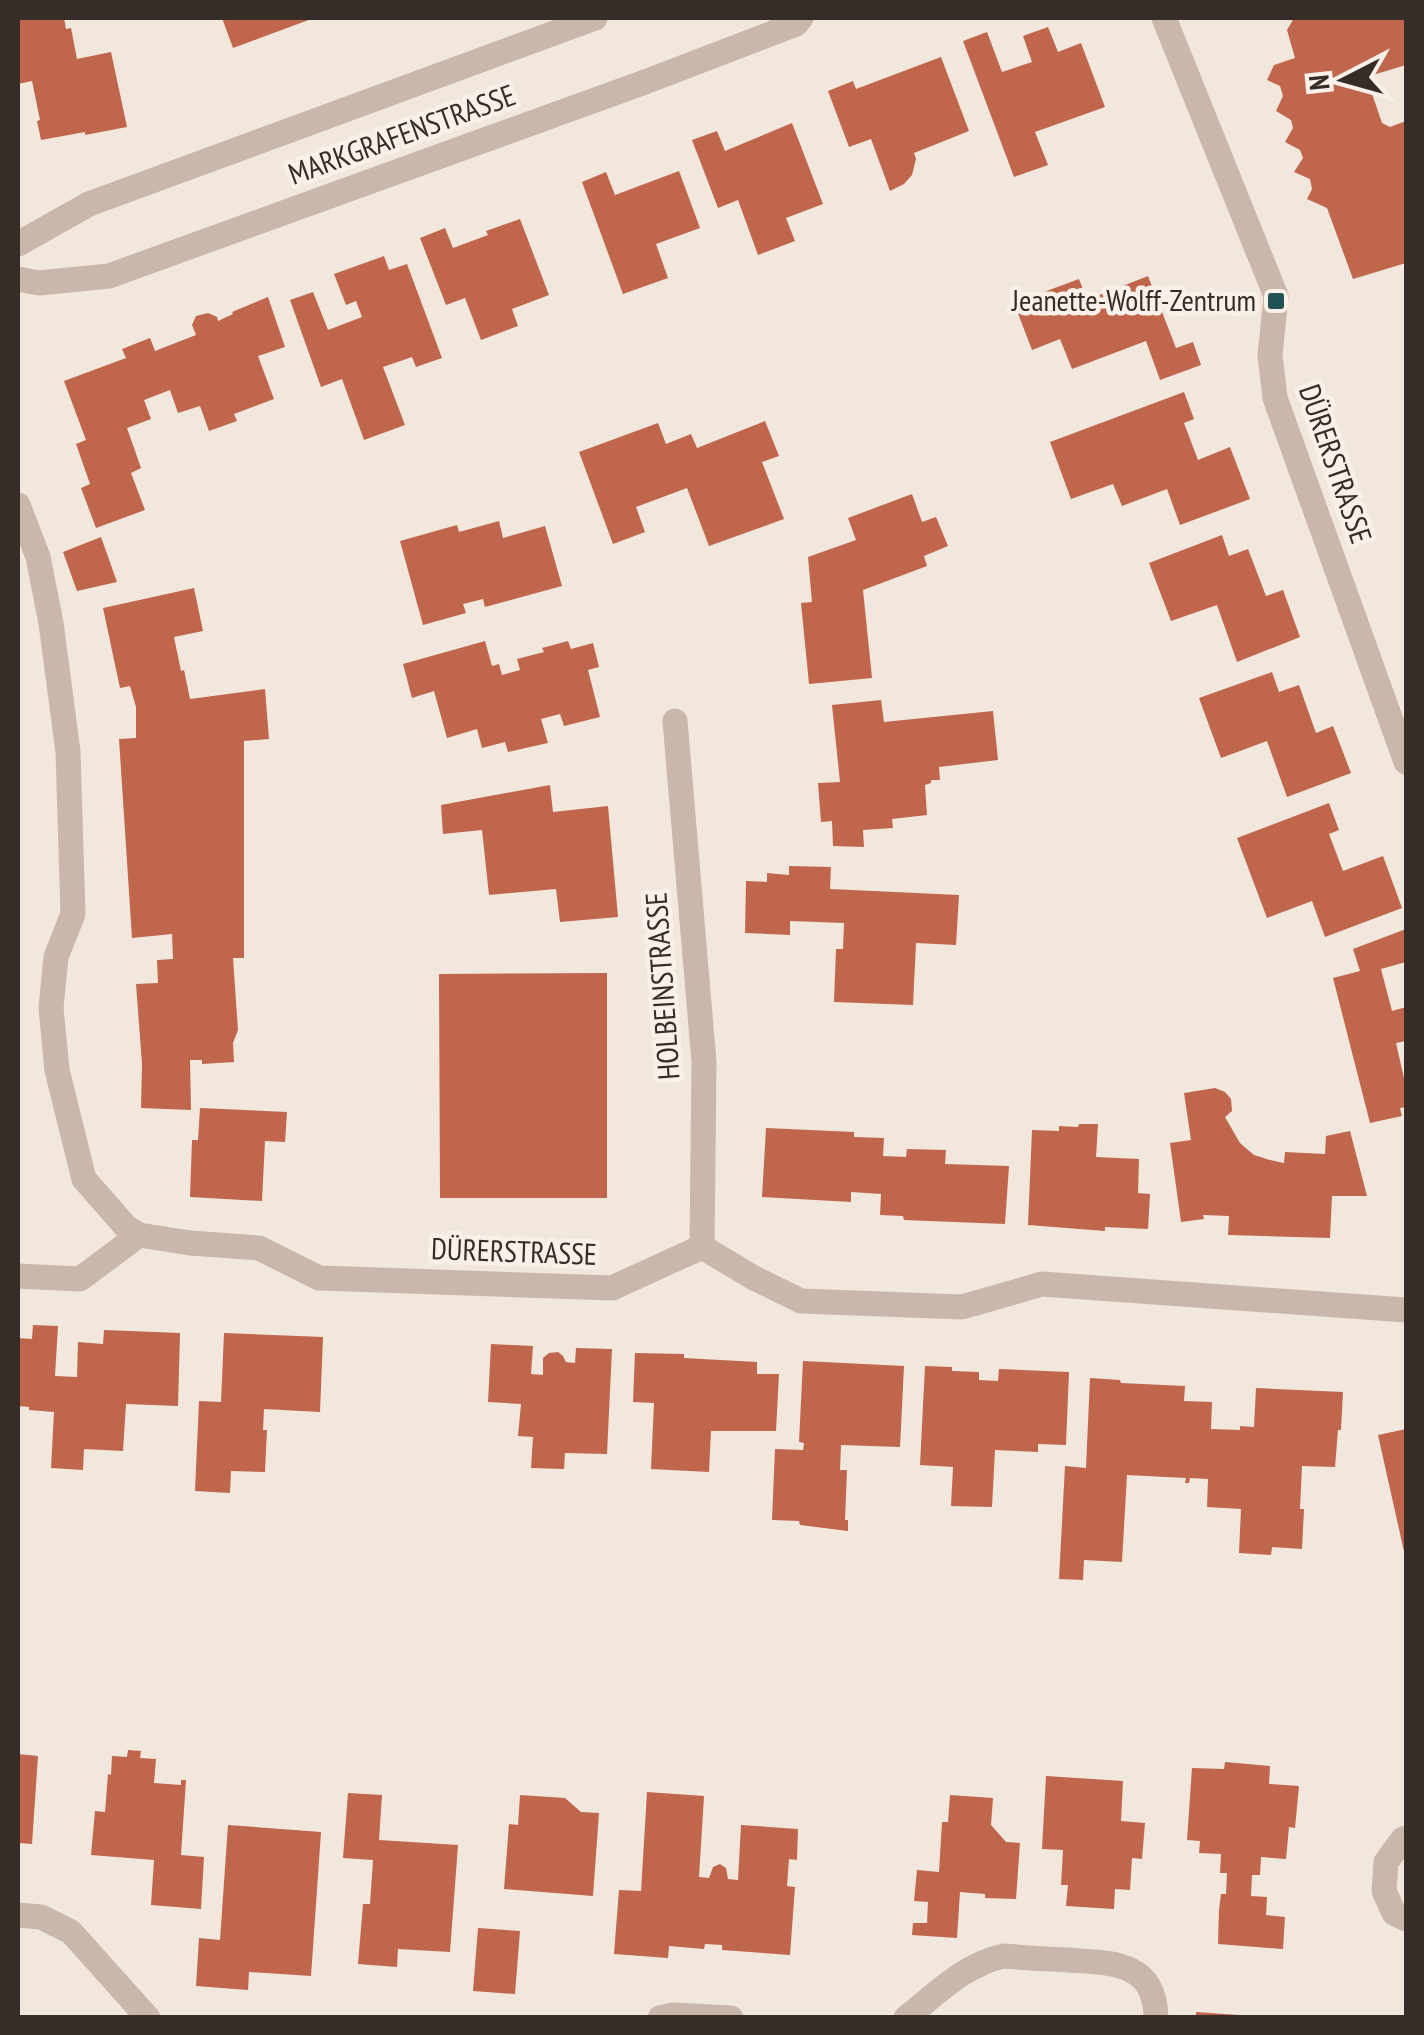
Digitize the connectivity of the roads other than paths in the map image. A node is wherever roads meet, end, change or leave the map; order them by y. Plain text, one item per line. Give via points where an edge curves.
1 (595, 18) edge
2 (801, 18) edge
3 (1164, 18) edge
4 (18, 244) edge
5 (18, 279) edge
6 (18, 505) edge
7 (675, 721) dead end
8 (1406, 762) edge
9 (140, 1235) junction
10 (702, 1247) junction
11 (18, 1276) edge
12 (1406, 1310) edge
13 (1406, 1838) edge
14 (18, 1914) edge
15 (1406, 1919) edge
16 (148, 2018) edge
17 (660, 2018) edge
18 (730, 2018) edge
19 (906, 2018) edge
20 (1156, 2018) edge

1 - 4 street, MARKGRAFENSTRASSE via 89,204
2 - 5 street, MARKGRAFENSTRASSE via 645,82 109,276
3 - 8 street, DÜRERSTRASSE via 1276,296 1274,398
6 - 9 street via 38,556 68,752 73,914 56,957 56,1070 84,1179
7 - 10 street, HOLBEINSTRASSE via 704,1062
9 - 10 street, DÜRERSTRASSE via 259,1248 319,1278 612,1288
9 - 11 street via 80,1279
10 - 12 street via 801,1301 962,1306 1042,1284
13 - 15 street via 1386,1862 1384,1891 1394,1913
14 - 16 street via 71,1932
17 - 18 street
19 - 20 street via 970,1968 1004,1956 1126,1967 1150,1989

